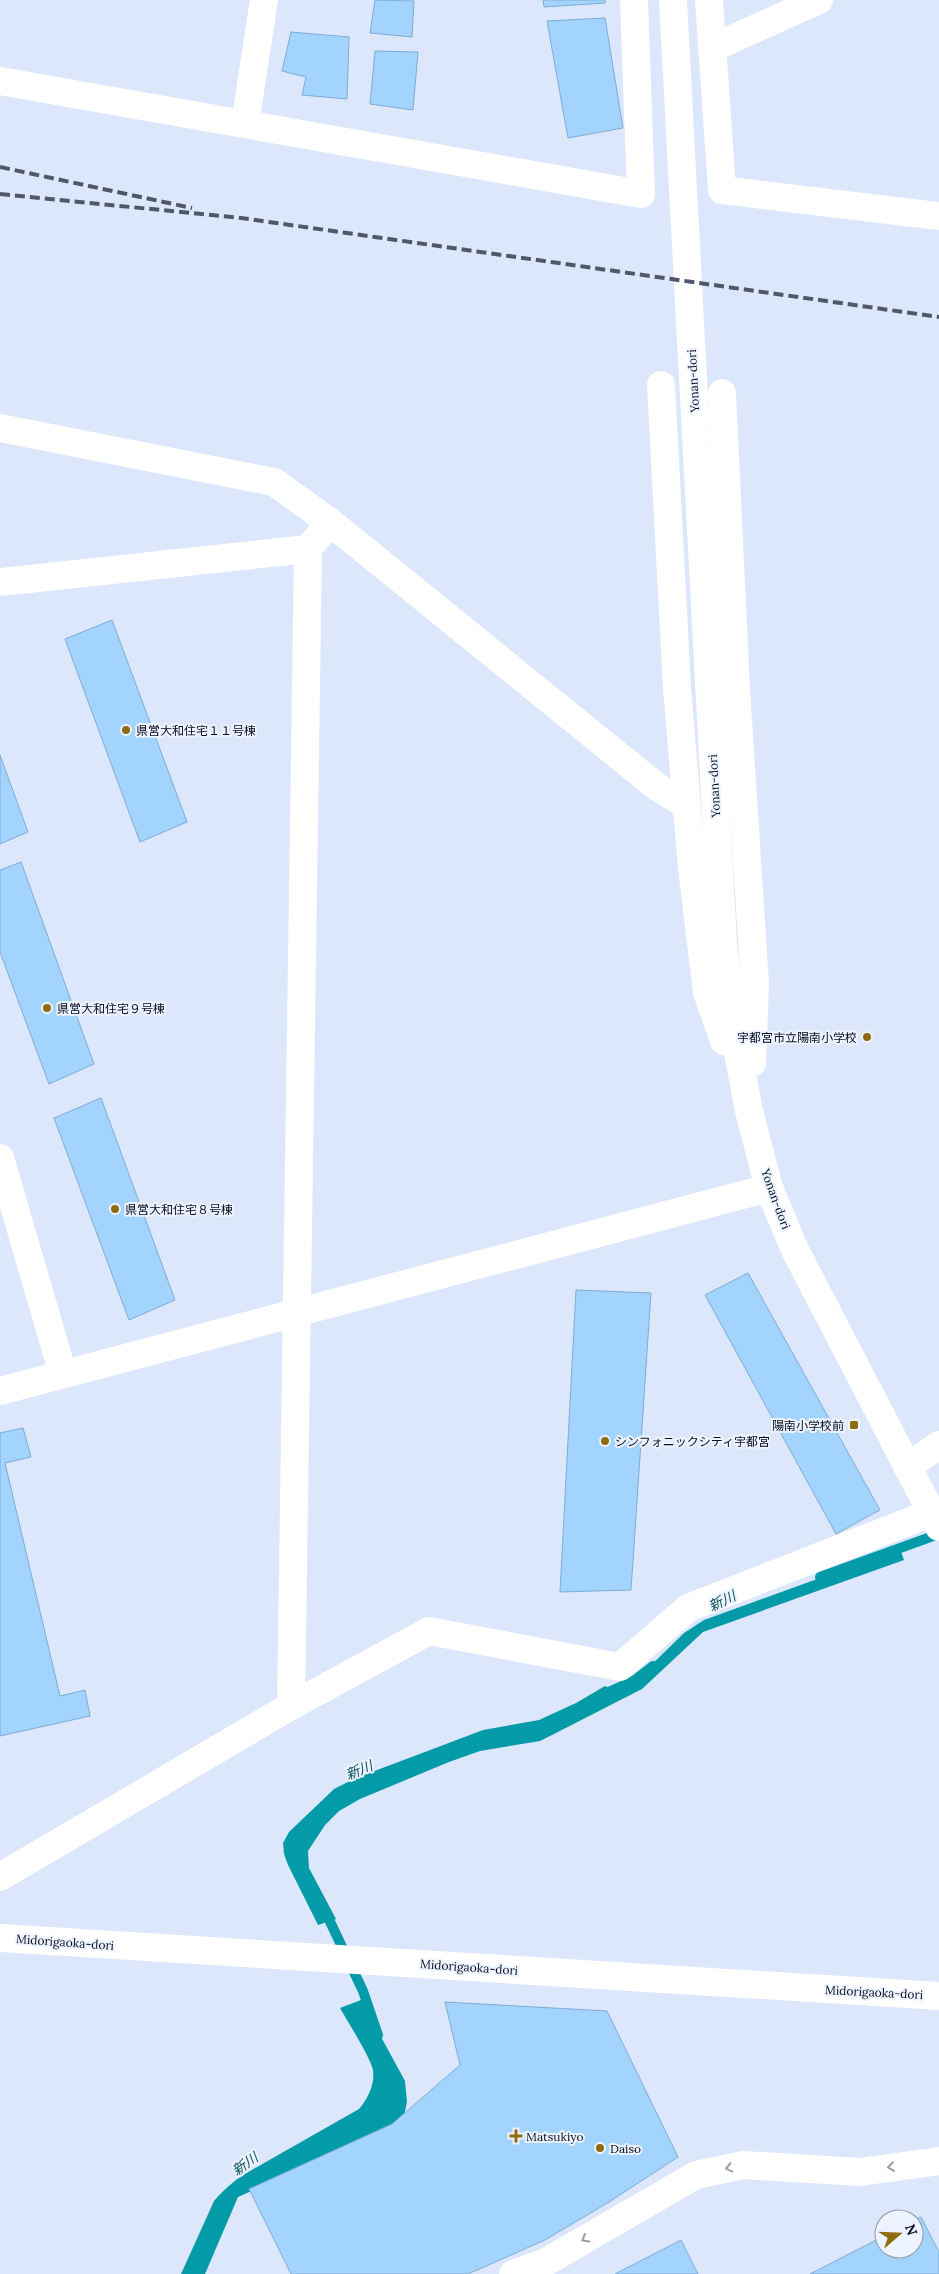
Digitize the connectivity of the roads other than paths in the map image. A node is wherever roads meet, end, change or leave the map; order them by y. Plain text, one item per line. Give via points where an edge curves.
1 (264, 0) edge
2 (634, 0) edge
3 (672, 0) edge
4 (709, 0) edge
5 (819, 0) edge
6 (712, 48) junction
7 (0, 81) edge
8 (245, 124) junction
9 (939, 216) edge
10 (661, 385) dead end
11 (722, 393) dead end
12 (0, 428) edge
13 (330, 522) junction
14 (308, 549) junction
15 (0, 582) edge
16 (686, 805) junction
17 (749, 1112) junction
18 (0, 1158) edge
19 (769, 1188) junction
20 (298, 1312) junction
21 (63, 1374) junction
22 (0, 1392) edge
23 (939, 1445) edge
24 (907, 1467) junction
25 (935, 1520) edge
26 (291, 1706) junction
27 (0, 1877) edge
28 (0, 1938) edge
29 (939, 1996) edge
30 (939, 2161) edge
31 (513, 2274) edge

1 - 8 street
2 - 8 street via 641,194
3 - 17 street, Yonan-dori via 723,946
4 - 6 street
5 - 6 street
6 - 9 street via 722,190
7 - 8 street
10 - 16 street
11 - 17 street via 755,984
12 - 13 street via 274,482
13 - 14 street
13 - 16 street via 656,786
14 - 15 street
14 - 20 street
16 - 17 street via 707,992
17 - 19 street, Yonan-dori
18 - 21 street
19 - 20 street
19 - 24 street, Yonan-dori via 795,1250
20 - 21 street
20 - 26 street
21 - 22 street
23 - 24 street
24 - 25 street, Yonan-dori
25 - 26 street via 688,1608 620,1667 429,1631
26 - 27 street
28 - 29 street, Midorigaoka-dori
30 -> 31 street via 860,2172 743,2165 696,2175 544,2263

